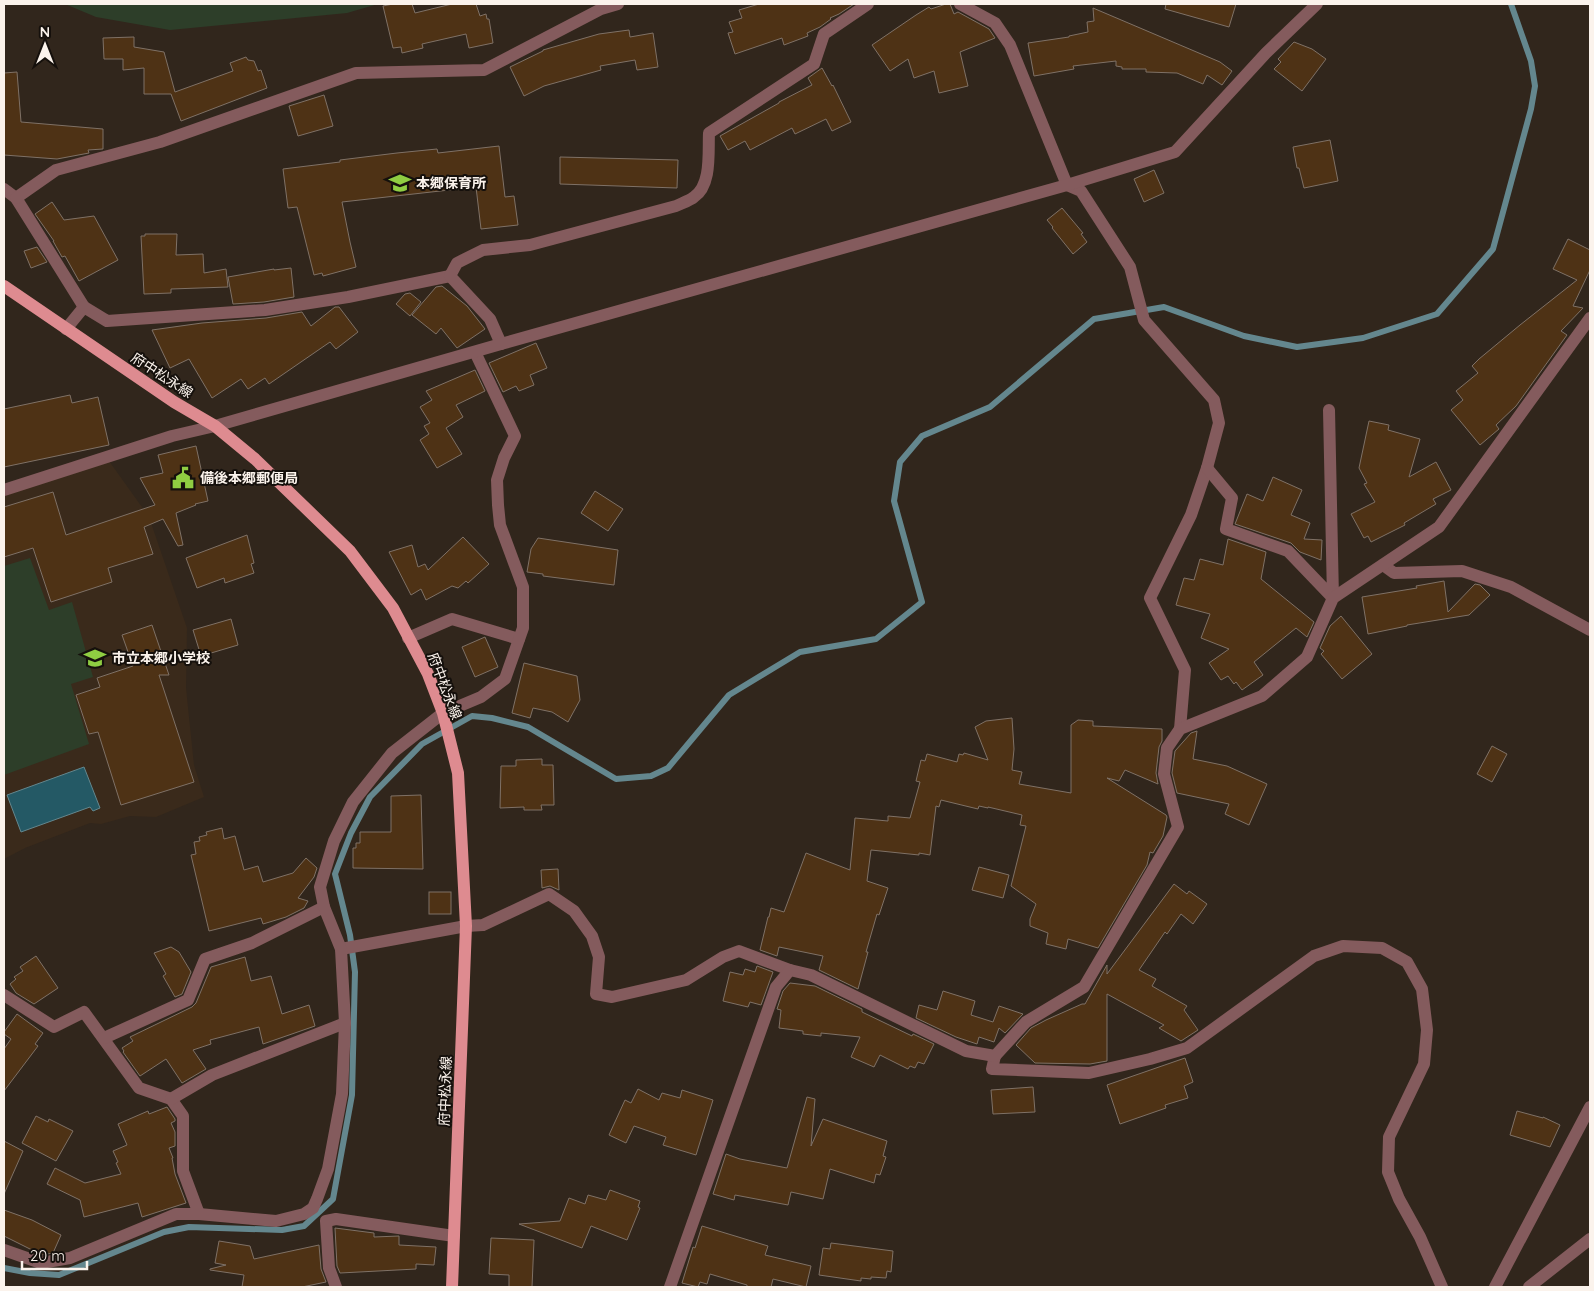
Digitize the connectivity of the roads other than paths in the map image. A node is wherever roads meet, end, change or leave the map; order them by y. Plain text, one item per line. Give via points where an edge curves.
1 (618, 4) edge
2 (868, 4) edge
3 (960, 4) edge
4 (1317, 4) edge
5 (1067, 185) junction
6 (4, 189) edge
7 (16, 198) junction
8 (450, 276) junction
9 (4, 286) edge
10 (84, 307) junction
11 (1590, 318) edge
12 (66, 329) junction
13 (501, 344) junction
14 (475, 352) junction
15 (1328, 410) dead end
16 (215, 426) junction
17 (1207, 468) junction
18 (4, 490) edge
19 (1383, 565) junction
20 (1333, 598) junction
21 (1590, 630) edge
22 (408, 638) junction
23 (520, 639) junction
24 (442, 713) junction
25 (1180, 729) junction
26 (324, 907) junction
27 (466, 926) junction
28 (341, 949) junction
29 (790, 970) junction
30 (4, 995) edge
31 (345, 1022) junction
32 (104, 1038) junction
33 (995, 1056) junction
34 (171, 1099) junction
35 (1590, 1107) edge
36 (313, 1208) junction
37 (199, 1214) junction
38 (326, 1221) junction
39 (454, 1236) junction
40 (1590, 1239) edge
41 (4, 1250) edge
42 (336, 1287) edge
43 (452, 1287) edge
44 (670, 1287) edge
45 (1442, 1287) edge
46 (1495, 1287) edge
47 (1529, 1287) edge

1 - 7 street via 601,9 484,70 356,73 160,142 56,170
2 - 8 street via 824,34 814,64 709,133 708,174 696,197 676,206 530,245 483,250 457,263
3 - 5 street via 996,23 1010,45
4 - 5 street via 1266,53 1175,152
5 - 13 street
5 - 17 street via 1081,191 1130,267 1144,320 1214,400 1219,423
6 - 7 street
7 - 10 street
8 - 10 street via 265,310 107,322
8 - 13 street via 490,319
9 - 12 main road, 府中松永線
10 - 12 street
11 - 19 street via 1439,527
12 - 16 main road, 府中松永線
13 - 14 street
14 - 16 street
14 - 23 street via 515,436 498,480 498,505 500,525 523,587
15 - 20 street
16 - 18 street via 172,436
16 - 22 main road, 府中松永線 via 255,458 350,551 393,608
17 - 20 street via 1232,498 1226,529 1288,551
17 - 25 street via 1191,515 1150,598 1185,670
19 - 20 street
19 - 21 street via 1394,573 1470,573 1511,587
20 - 25 street via 1306,657 1262,696
22 - 23 street via 452,619
22 - 24 main road, 府中松永線 via 428,674
23 - 24 street via 505,679 480,698
24 - 26 street via 392,753 353,802 334,841 320,887
24 - 27 main road, 府中松永線 via 458,773
25 - 33 street via 1167,748 1164,774 1178,827 1084,987 1026,1022
26 - 28 street
26 - 32 street via 252,943 205,959 188,1000
27 - 28 street
27 - 29 street via 483,925 549,894 574,911 592,936 599,957 596,994 612,997 686,980 739,951
27 - 39 main road, 府中松永線
28 - 31 street
29 - 33 street via 811,975 966,1050
29 - 44 street via 776,987
30 - 32 street via 54,1027 84,1012
31 - 34 street via 212,1075
31 - 36 street via 342,1094 328,1169
32 - 34 street via 140,1088
33 - 45 street via 992,1069 1089,1074 1150,1059 1187,1048 1314,956 1343,946 1382,948 1407,962 1422,989 1427,1030 1424,1064 1390,1137 1388,1172
34 - 37 street via 183,1116 182,1171
35 - 46 street
36 - 37 street via 304,1214 276,1221
36 - 38 street
37 - 41 street via 176,1214 70,1258 41,1263
38 - 39 street via 336,1219
38 - 42 street via 329,1268
39 - 43 main road, 府中松永線
40 - 47 street

